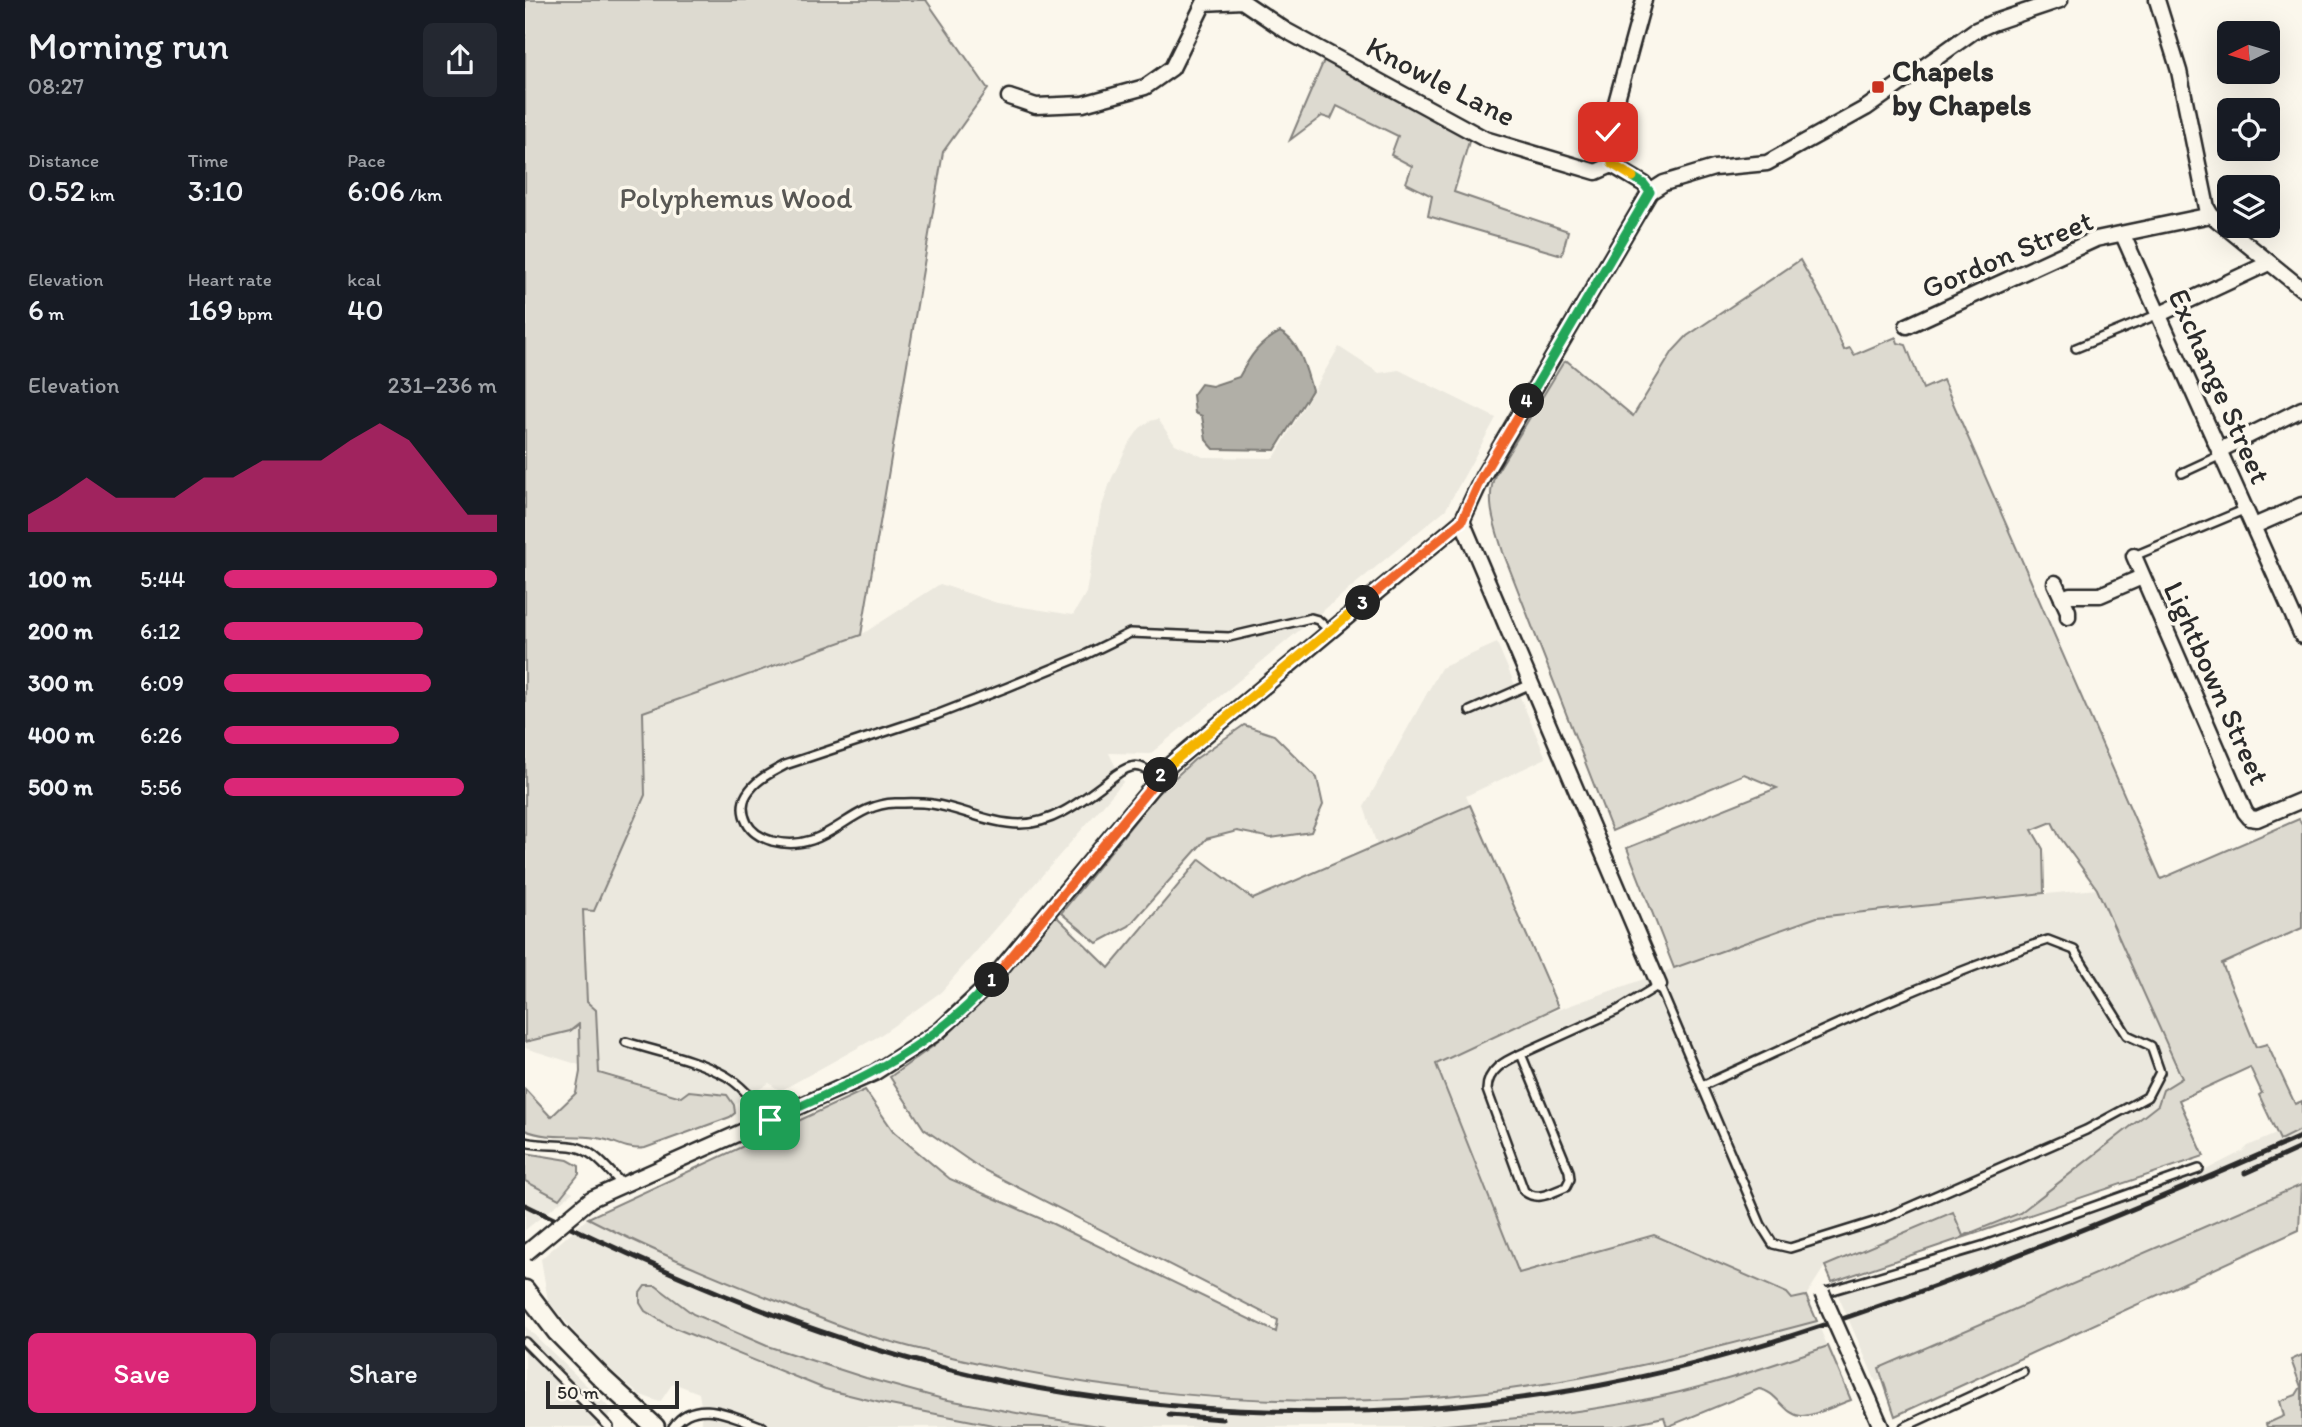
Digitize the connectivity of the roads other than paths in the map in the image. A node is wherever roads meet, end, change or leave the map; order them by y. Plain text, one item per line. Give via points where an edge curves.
1 (1643, 0) edge
2 (2060, 0) edge
3 (2157, 0) edge
4 (1009, 97) dead end
5 (1612, 164) junction
6 (1650, 192) junction
7 (2211, 215) junction
8 (2123, 235) junction
9 (2269, 263) junction
10 (2302, 289) edge
11 (2160, 314) junction
12 (1907, 326) dead end
13 (2076, 348) dead end
14 (2302, 409) edge
15 (2221, 453) junction
16 (2182, 473) dead end
17 (2302, 505) edge
18 (2246, 509) junction
19 (1462, 521) junction
20 (2253, 526) junction
21 (2134, 556) joint
22 (2142, 577) junction
23 (2055, 583) dead end
24 (2062, 599) junction
25 (2068, 617) dead end
26 (1330, 631) junction
27 (2302, 636) edge
28 (1532, 684) junction
29 (1470, 711) dead end
30 (1158, 779) junction
31 (2302, 800) edge
32 (1659, 985) junction
33 (626, 1042) dead end
34 (1521, 1054) junction
35 (1702, 1086) junction
36 (770, 1120) junction
37 (525, 1142) edge
38 (2199, 1169) dead end
39 (622, 1185) junction
40 (525, 1255) edge
41 (525, 1290) edge
42 (1822, 1293) joint
43 (525, 1342) edge
44 (2023, 1372) dead end
45 (646, 1425) edge
46 (609, 1427) edge
47 (673, 1427) edge
48 (763, 1427) edge
49 (1881, 1427) edge
50 (1904, 1427) edge

1 - 5 street via 1608,132
2 - 6 street via 1974,31 1866,108 1767,163 1714,168 1664,183
3 - 7 street via 2179,71 2204,200
4 - 5 street, Knowle Lane via 1036,106 1083,104 1145,87 1172,68 1204,3 1242,1 1285,30 1485,139 1596,172
5 - 6 street
6 - 19 street via 1482,476
7 - 8 street, Gordon Street
7 - 9 street
8 - 11 street, Exchange Street
8 - 12 street, Gordon Street via 2096,239
9 - 10 street
9 - 11 street
11 - 13 lane
11 - 15 street, Exchange Street
14 - 15 street
15 - 16 lane
15 - 18 street, Exchange Street
17 - 20 street
18 - 20 street, Exchange Street
18 - 21 lane
19 - 26 street
19 - 28 street
20 - 27 street, Exchange Street
21 - 22 street, Lightbown Street
22 - 24 street via 2100,595
22 - 31 street, Lightbown Street via 2245,813 2257,819
23 - 24 street
24 - 25 street
26 - 30 street
26 - 30 lane via 1311,618 1229,637 1130,634 936,715 785,765 752,787 743,814 760,837 810,842 864,810 886,803 931,804 1020,824 1054,817 1131,766 1143,767
28 - 29 lane
28 - 32 street
30 - 36 street via 984,989 939,1031 874,1073
32 - 34 lane via 1618,1010
32 - 35 lane
33 - 36 lane via 728,1077
34 - 34 lane via 1492,1072 1487,1090 1524,1191 1538,1198 1566,1187 1570,1179
35 - 35 lane via 1761,1225 1773,1244 1790,1248 1880,1220 2086,1130 2147,1097 2160,1072 2151,1046 2127,1035 2074,950 2048,940 1881,1004
36 - 39 street
37 - 39 lane via 585,1150
38 - 42 lane via 1985,1245
39 - 40 street, bridge via 591,1199
41 - 45 street via 557,1332
42 - 49 street, bridge
43 - 46 lane
44 - 50 lane
47 - 48 lane via 691,1412 712,1410

